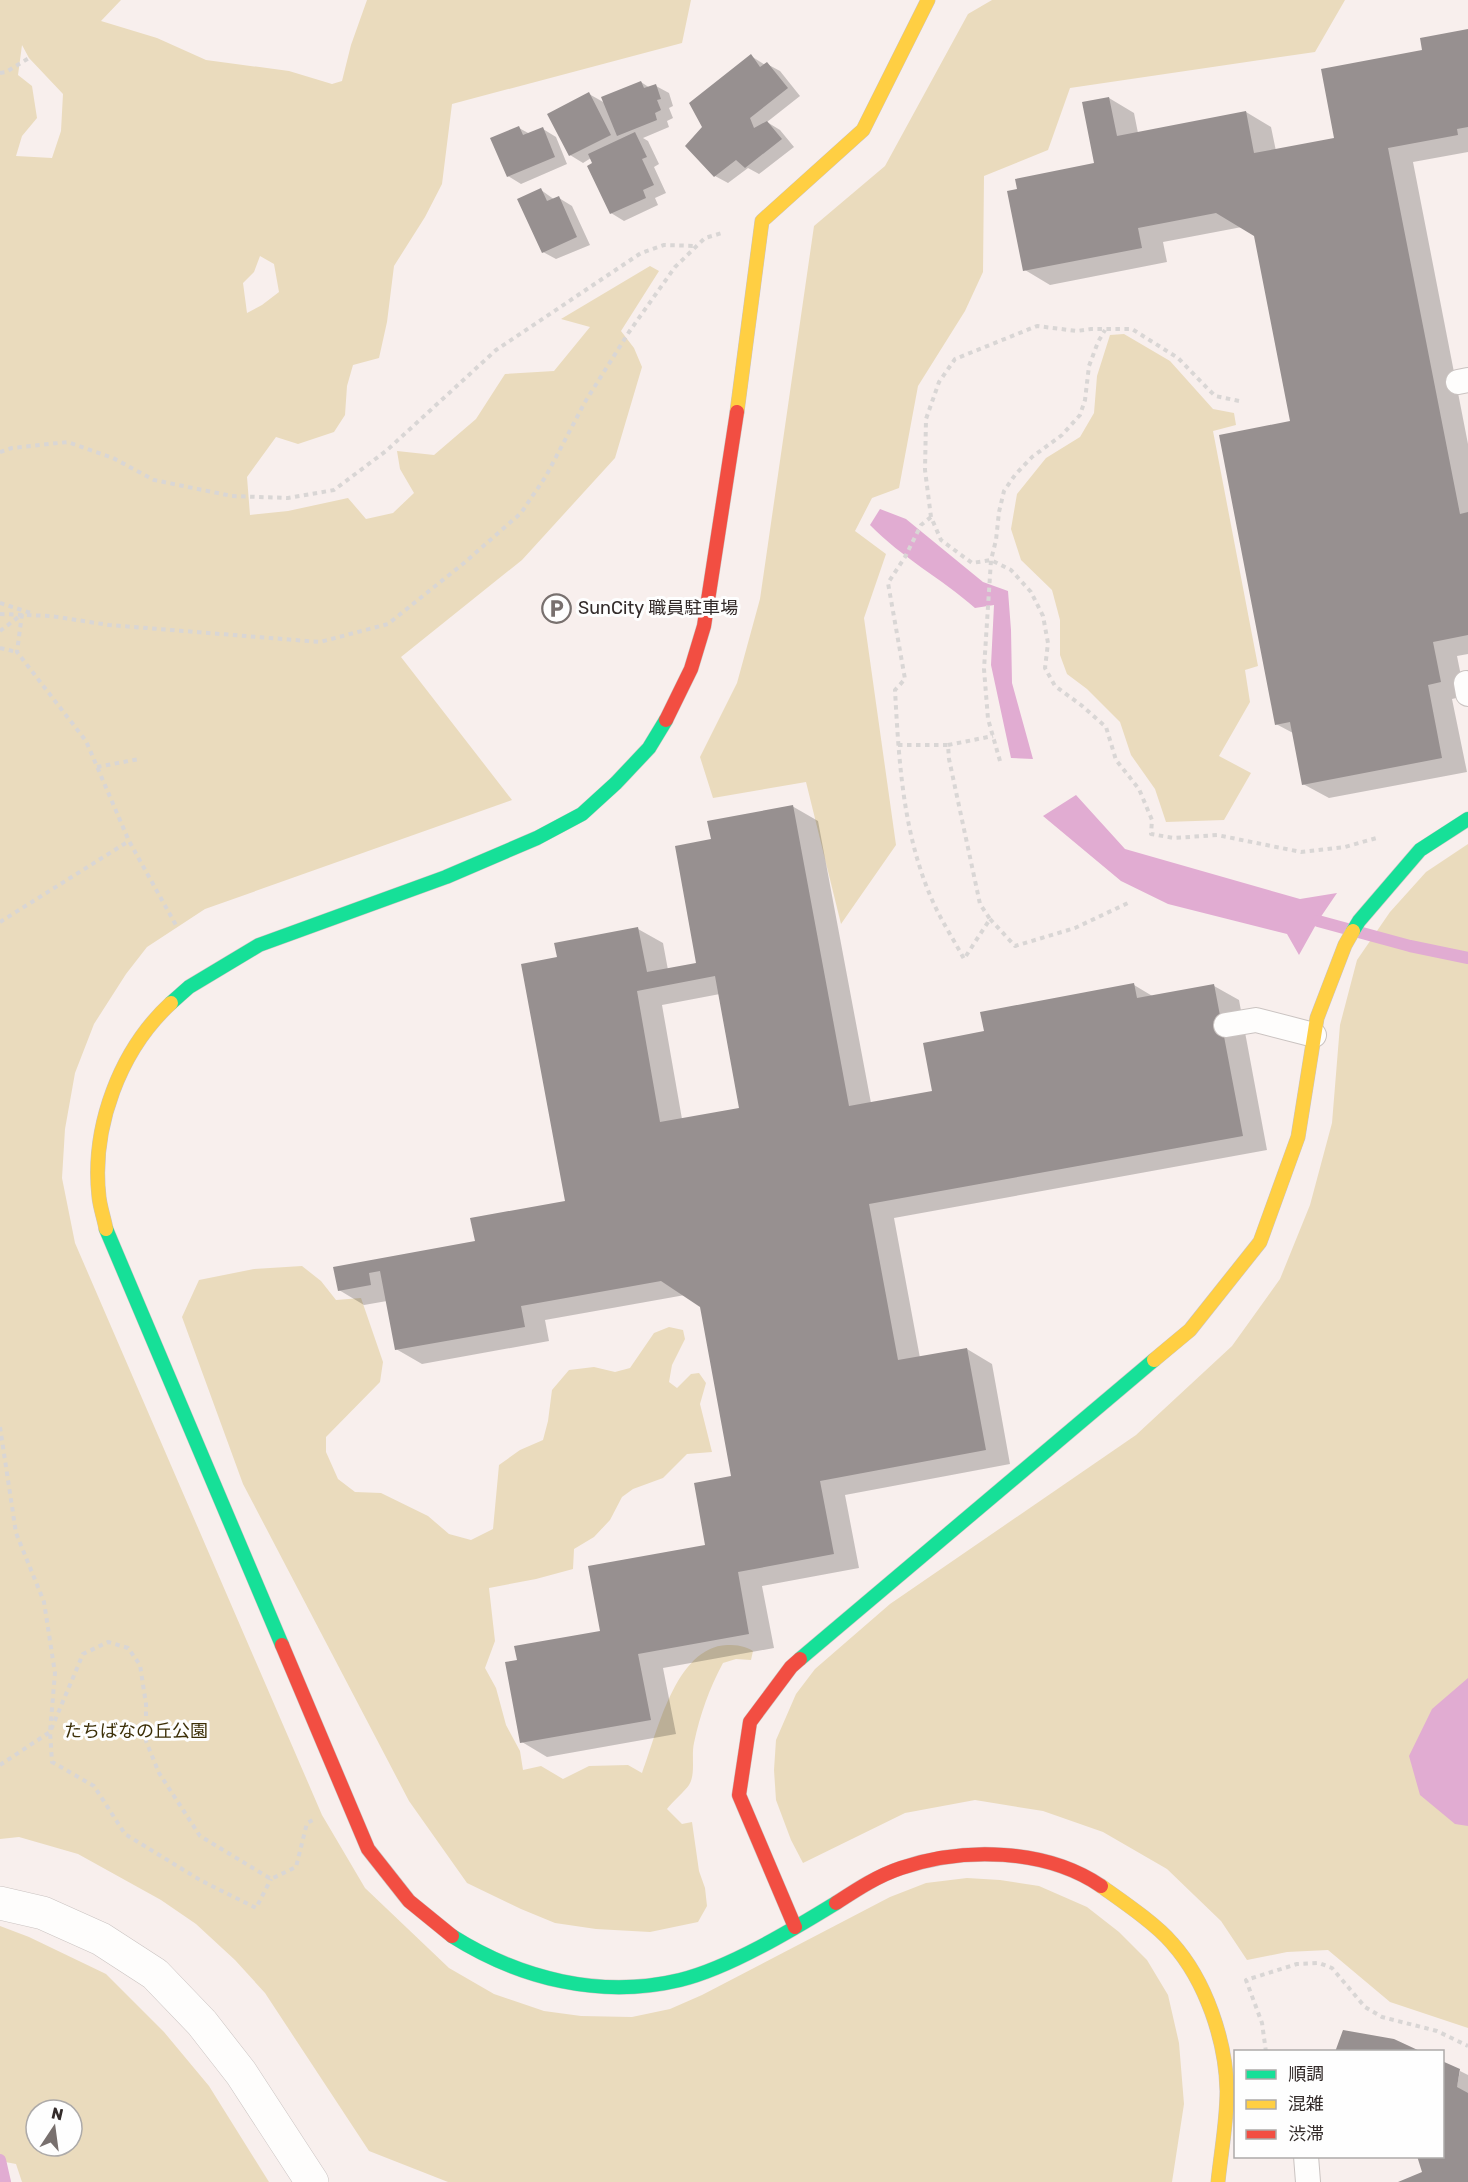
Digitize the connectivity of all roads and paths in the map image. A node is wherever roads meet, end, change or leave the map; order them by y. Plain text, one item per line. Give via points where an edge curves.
1 (928, 0) edge
2 (29, 58) dead end
3 (0, 73) edge
4 (762, 222) junction
5 (696, 246) junction
6 (1106, 329) junction
7 (1239, 401) dead end
8 (0, 452) edge
9 (931, 517) junction
10 (991, 560) junction
11 (0, 603) edge
12 (0, 614) edge
13 (22, 614) junction
14 (38, 615) junction
15 (0, 631) edge
16 (0, 648) edge
17 (17, 652) junction
18 (993, 736) junction
19 (898, 745) junction
20 (948, 745) junction
21 (139, 759) dead end
22 (1000, 761) dead end
23 (97, 767) junction
24 (1468, 819) edge
25 (1383, 836) dead end
26 (129, 841) junction
27 (1128, 903) dead end
28 (990, 919) junction
29 (0, 922) edge
30 (177, 927) dead end
31 (1226, 1025) dead end
32 (1314, 1035) junction
33 (0, 1427) edge
34 (50, 1732) junction
35 (0, 1766) edge
36 (322, 1815) dead end
37 (271, 1880) junction
38 (0, 1903) edge
39 (795, 1927) junction
40 (1468, 2046) edge
41 (1266, 2050) edge
42 (1229, 2138) edge
43 (1306, 2158) edge
44 (312, 2182) edge
45 (1218, 2182) edge
46 (1308, 2182) edge

1 - 4 street via 863,130
2 - 3 path
4 - 5 path via 705,238
4 - 39 street via 704,626 691,669 649,748 582,814 537,838 446,877 259,945 189,987 155,1018 129,1058 109,1102 101,1132 99,1197 106,1232 368,1849 416,1907 493,1960 591,1988 637,1987 681,1980
5 - 8 path via 664,244 642,253 496,350 386,451 334,490 288,498 232,496 154,480 113,458 68,442
5 - 14 path via 675,267 629,332 521,513 388,624 320,642 109,625
6 - 7 path via 1132,329 1178,357 1215,396
6 - 9 path via 1077,332 1036,326 955,359 939,382 926,419 925,470
6 - 10 path via 1089,366 1080,415 1062,435 1032,456 1004,491
9 - 10 path via 940,540 972,563
9 - 19 path via 921,525 888,583 905,679 896,690
10 - 18 path via 984,669
10 - 25 path via 1011,570 1031,592 1043,616 1048,643 1045,668 1055,686 1106,727 1116,760 1139,789 1152,820 1151,834 1174,838 1217,835 1301,852 1345,847
11 - 14 path
12 - 13 path
13 - 14 path
13 - 15 path
13 - 17 path
16 - 17 path
17 - 23 path via 86,741
18 - 20 path
18 - 22 path
19 - 20 path
19 - 28 path via 913,847 933,903 964,959
20 - 28 path via 971,867 980,904
21 - 23 path
23 - 26 path
24 - 32 street via 1420,850 1359,921 1345,945
26 - 29 path
26 - 30 path
27 - 28 path via 1075,927 1015,946
31 - 32 lane via 1256,1020
32 - 39 street via 1298,1137 1260,1242 1190,1330 791,1667 750,1722 739,1795
33 - 34 path via 16,1533 44,1602 55,1673
34 - 35 path
34 - 37 path via 52,1762 94,1786 125,1834 200,1880 256,1908
34 - 37 path via 83,1654 108,1642 128,1648 141,1665 146,1741 159,1773 200,1836
36 - 37 path via 307,1822 296,1867
38 - 44 street via 43,1913 101,1939 155,1974 202,2023 241,2073
39 - 42 street via 874,1881 911,1865 991,1854 1036,1860 1076,1872 1108,1890 1172,1942 1197,1980 1224,2061
40 - 41 path via 1437,2031 1382,2018 1365,2007 1332,1968 1319,1963 1298,1964 1246,1980 1262,2023
42 - 45 street
43 - 46 lane

